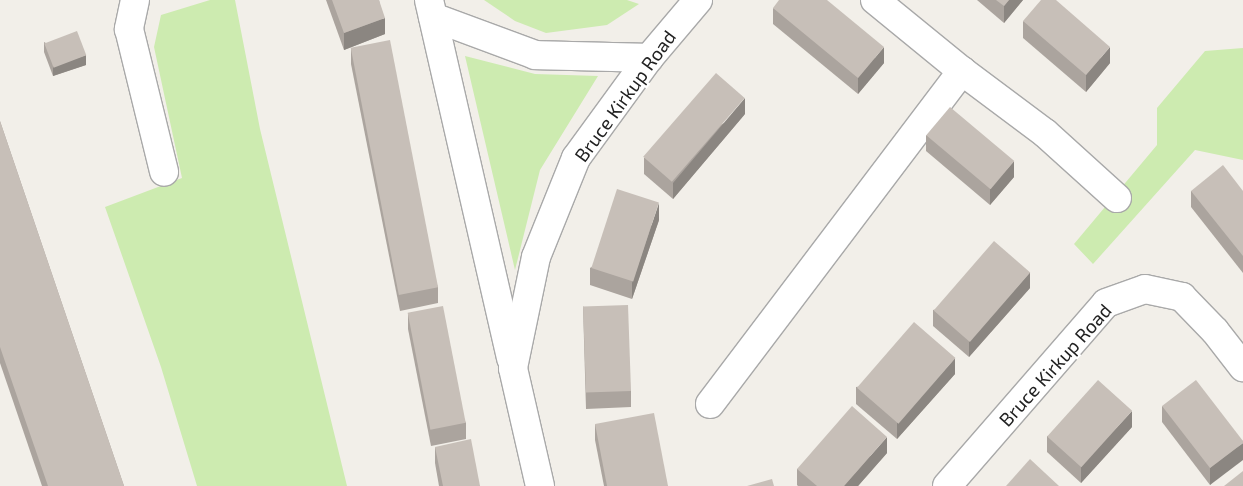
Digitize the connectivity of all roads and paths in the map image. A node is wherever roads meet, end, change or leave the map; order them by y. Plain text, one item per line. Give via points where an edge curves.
1 (136, 0) edge
2 (698, 0) edge
3 (875, 0) edge
4 (431, 8) edge
5 (649, 58) junction
6 (962, 71) junction
7 (164, 172) dead end
8 (1117, 198) dead end
9 (1243, 366) edge
10 (513, 368) junction
11 (710, 404) dead end
12 (540, 486) edge
13 (947, 486) edge

1 - 7 street via 129,29
2 - 5 street, Bruce Kirkup Road
3 - 6 street
4 - 5 street via 535,55
4 - 10 street
5 - 10 street, Bruce Kirkup Road via 576,158 536,256
6 - 8 street via 1045,133
6 - 11 street
9 - 13 street, Bruce Kirkup Road via 1182,297 1145,288 1106,303
10 - 12 street, Bruce Kirkup Road

